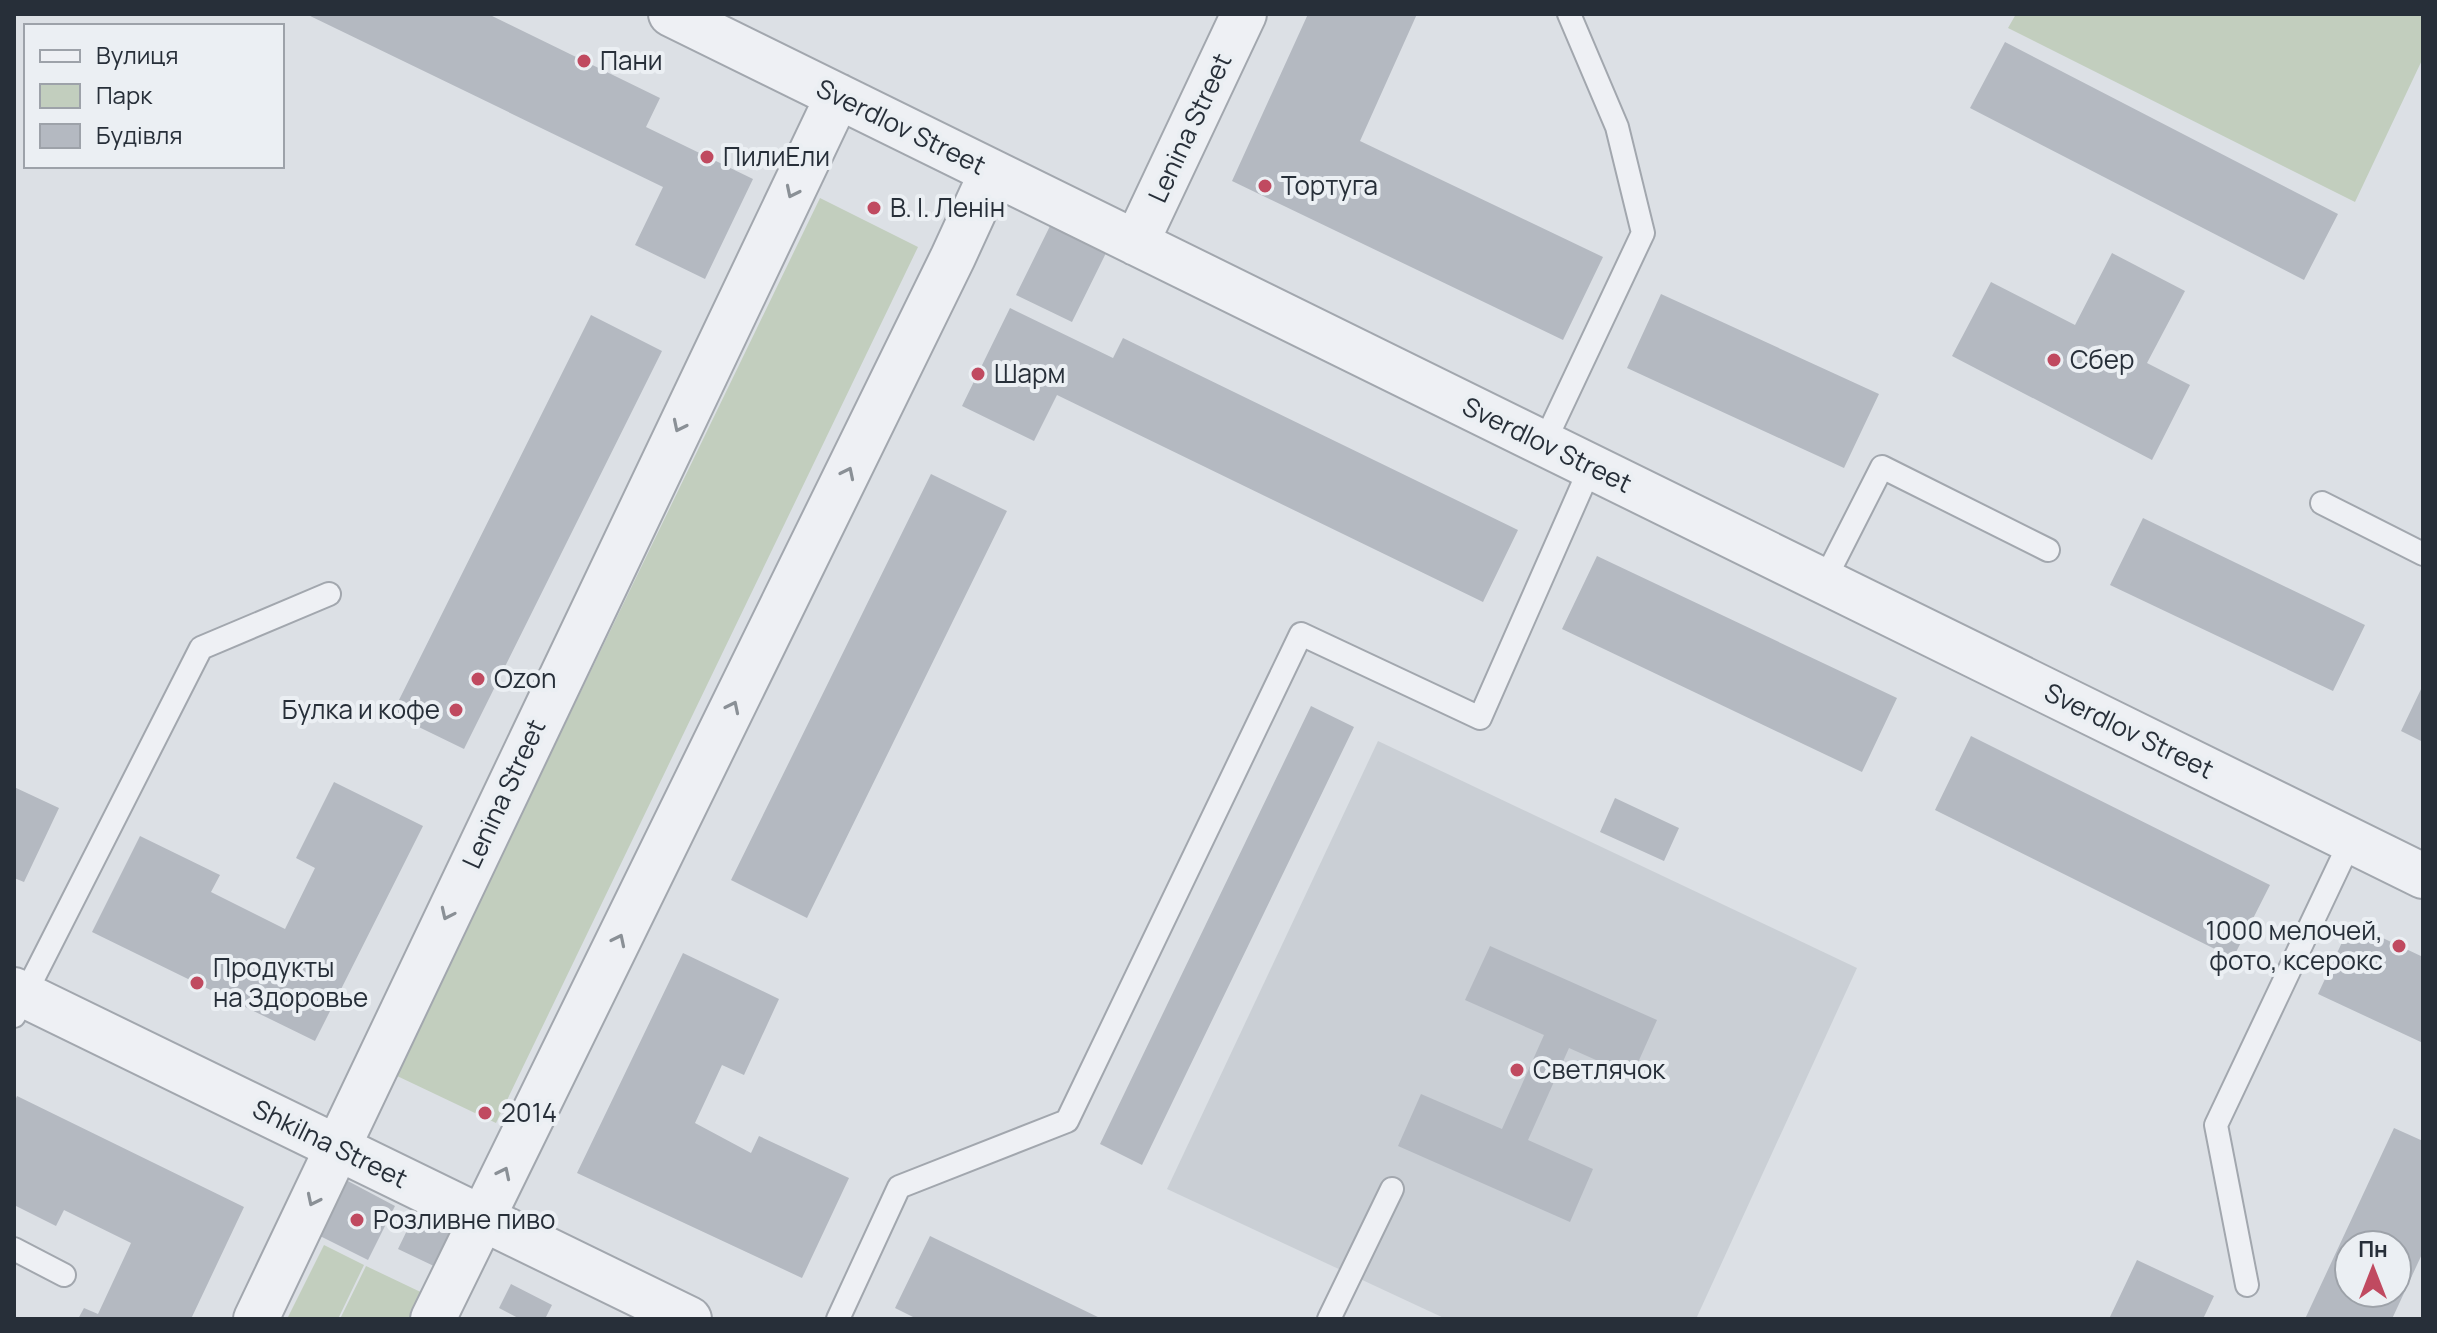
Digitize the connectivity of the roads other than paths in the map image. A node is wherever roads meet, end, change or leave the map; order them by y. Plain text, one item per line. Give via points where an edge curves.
1 (1244, 14) edge
2 (1569, 14) edge
3 (698, 20) edge
4 (838, 96) junction
5 (992, 172) junction
6 (1136, 243) junction
7 (1544, 443) junction
8 (1591, 466) junction
9 (2322, 503) dead end
10 (2048, 550) dead end
11 (2423, 554) edge
12 (1824, 581) junction
13 (329, 594) dead end
14 (2351, 840) junction
15 (2423, 876) edge
16 (18, 1001) edge
17 (338, 1148) junction
18 (1392, 1189) dead end
19 (482, 1218) junction
20 (14, 1249) edge
21 (64, 1275) dead end
22 (2247, 1285) dead end
23 (256, 1319) edge
24 (433, 1319) edge
25 (689, 1319) edge
26 (838, 1319) edge
27 (1329, 1319) edge

1 - 6 street, Lenina Street
2 - 7 lane via 1617,127 1643,233
3 - 4 street, Sverdlov Street
4 - 5 street, Sverdlov Street
4 -> 17 street, Lenina Street
5 - 6 street, Sverdlov Street
19 -> 5 street
6 - 7 street, Sverdlov Street
7 - 8 street, Sverdlov Street
8 - 12 street, Sverdlov Street
8 - 26 lane via 1480,718 1301,634 1067,1121 899,1187
9 - 11 lane
10 - 12 lane via 1882,467
12 - 14 street, Sverdlov Street
13 - 16 lane via 201,648
14 - 15 street, Sverdlov Street
14 - 22 lane via 2216,1125
16 - 17 street, Shkilna Street
17 - 19 street, Shkilna Street
17 -> 23 street, Lenina Street
18 - 27 lane
19 - 24 street
19 - 25 street, Shkilna Street
20 - 21 lane

